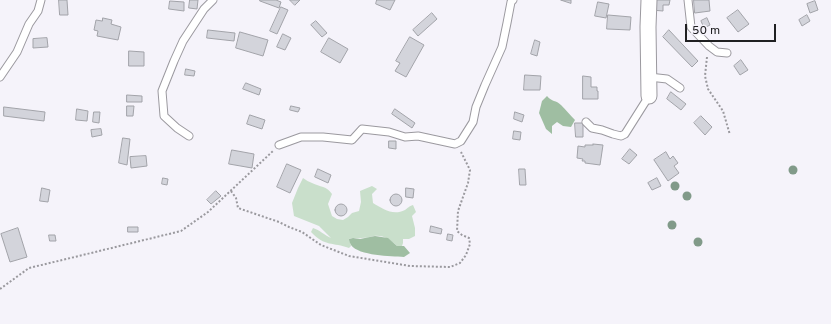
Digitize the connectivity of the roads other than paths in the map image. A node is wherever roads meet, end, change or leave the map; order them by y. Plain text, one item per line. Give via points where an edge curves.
1 (41, 0) edge
2 (212, 0) edge
3 (513, 0) edge
4 (649, 0) edge
5 (688, 0) edge
6 (727, 53) dead end
7 (0, 77) edge
8 (649, 77) junction
9 (680, 88) dead end
10 (649, 96) joint
11 (586, 122) dead end
12 (189, 136) dead end
13 (279, 144) road end

1 - 7 lane via 38,11
2 - 12 lane via 183,40 162,91 164,116
3 - 13 lane via 502,47 476,107 473,122 461,141 455,144 418,136 405,137 383,131 362,130 352,140 301,137
4 - 8 street
5 - 6 lane via 691,27 717,52
8 - 9 lane via 667,79
8 - 10 street
10 - 11 lane via 625,134 621,136 592,128

